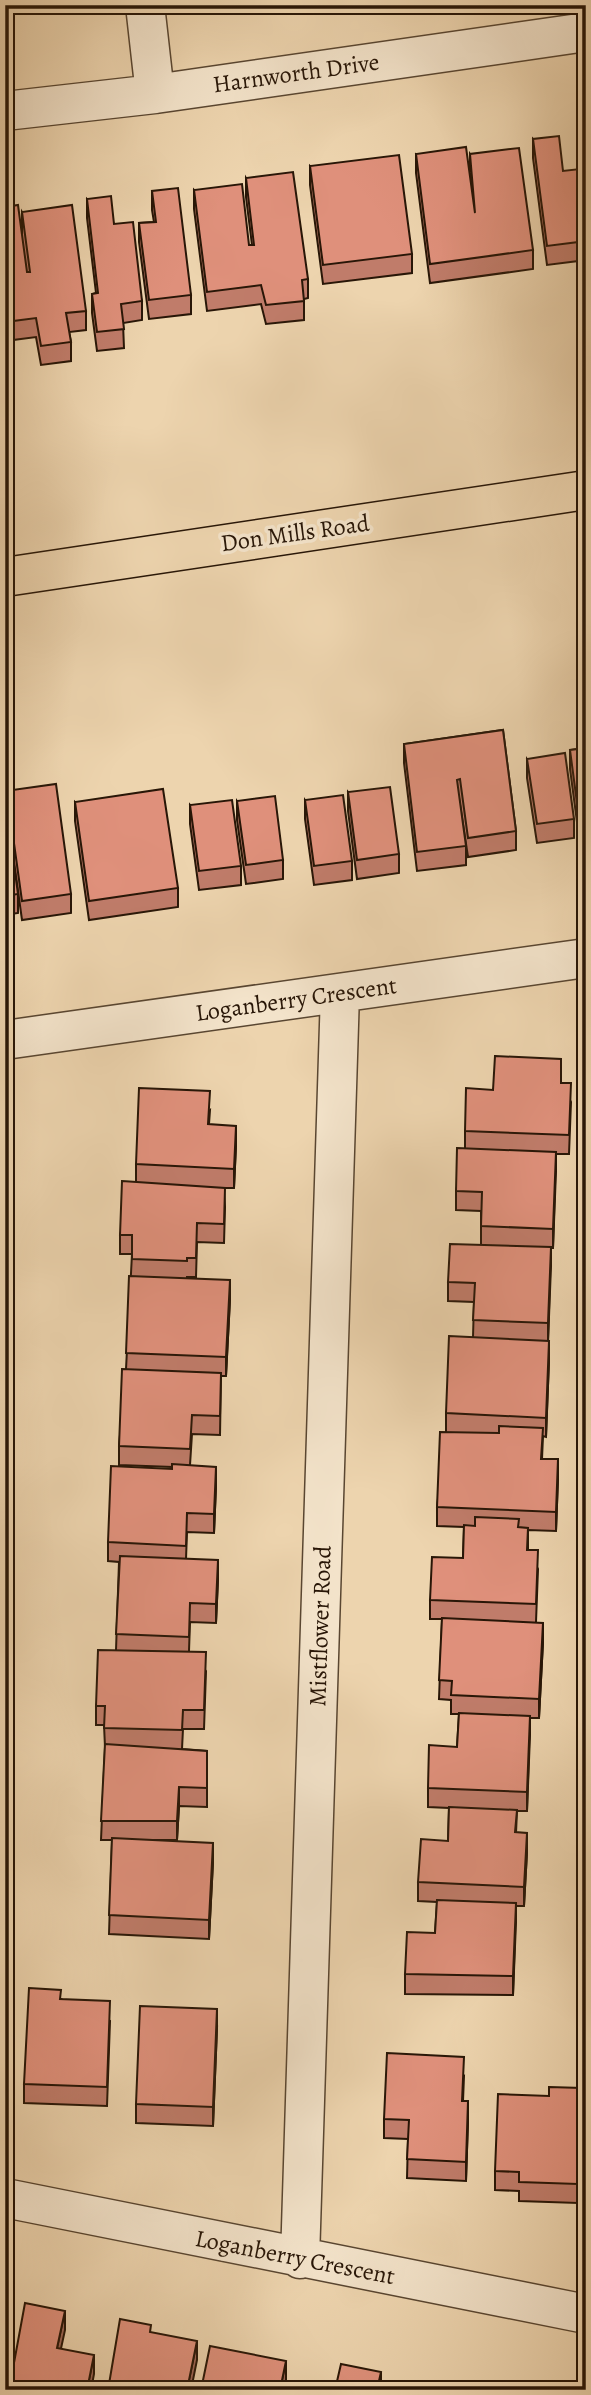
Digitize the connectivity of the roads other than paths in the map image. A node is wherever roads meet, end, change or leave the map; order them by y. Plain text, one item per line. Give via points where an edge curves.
1 (145, 5) edge
2 (586, 32) edge
3 (155, 93) junction
4 (5, 111) edge
5 (586, 490) edge
6 (5, 577) edge
7 (586, 958) edge
8 (340, 993) junction
9 (5, 1040) edge
10 (5, 2198) edge
11 (300, 2259) junction
12 (586, 2314) edge

1 - 3 street
2 - 3 street, Harnworth Drive
3 - 4 street, Harnworth Drive
5 - 6 main road, Don Mills Road
7 - 8 street, Loganberry Crescent
8 - 9 street, Loganberry Crescent
8 - 11 street, Mistflower Road
10 - 11 street, Loganberry Crescent
11 - 12 street, Loganberry Crescent

